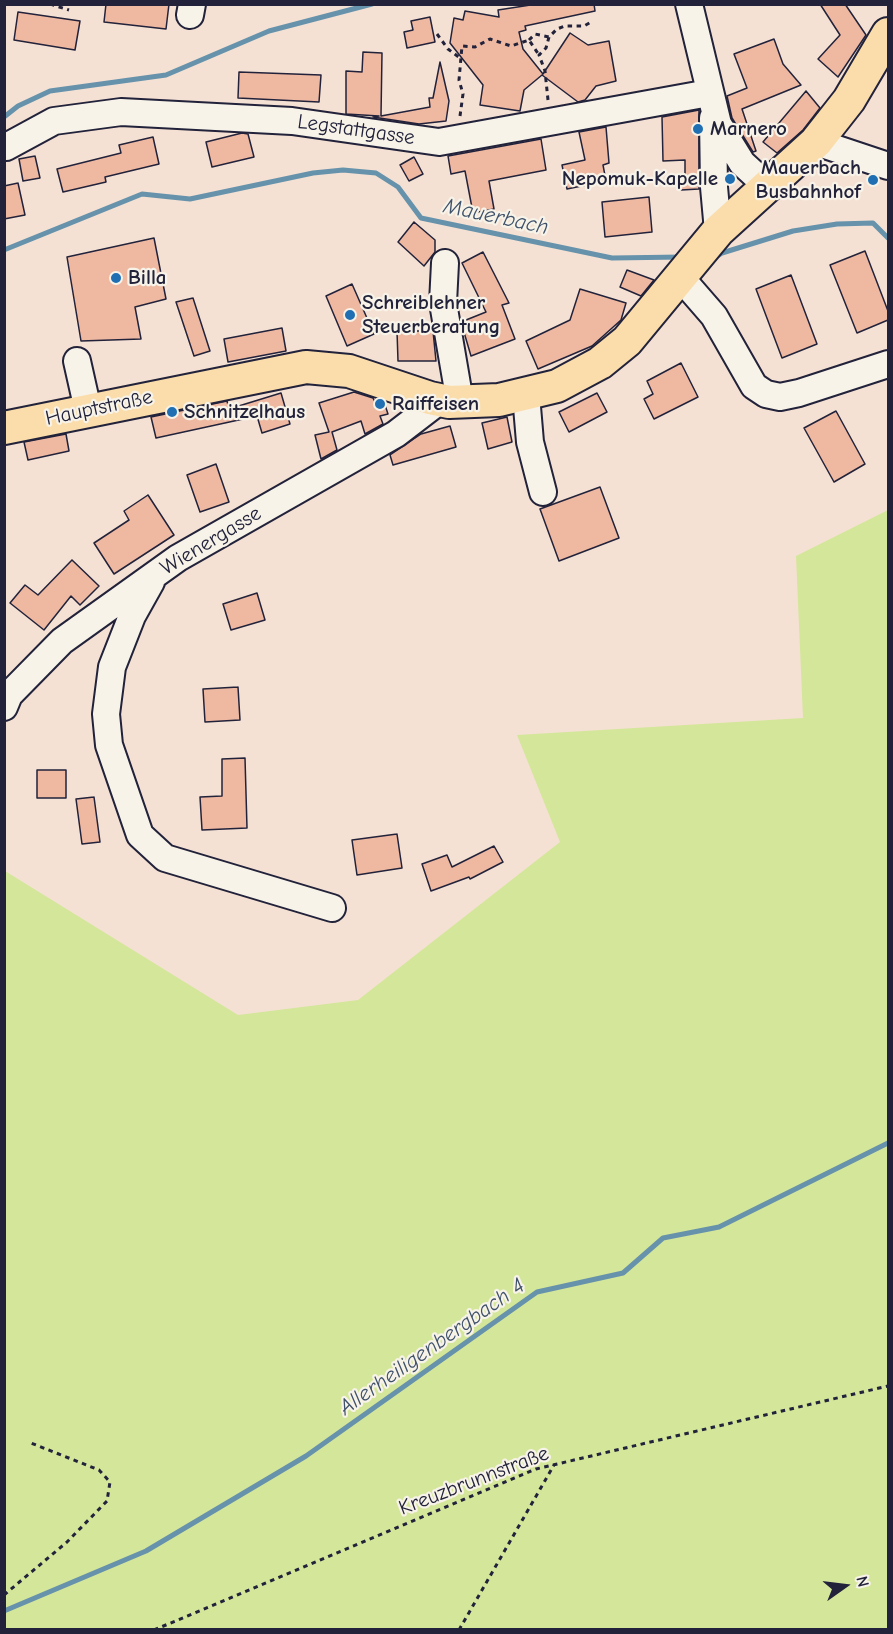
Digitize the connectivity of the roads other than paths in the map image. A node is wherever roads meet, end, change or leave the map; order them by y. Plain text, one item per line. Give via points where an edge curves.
1 (689, 4) edge
2 (883, 55) edge
3 (711, 103) junction
4 (816, 142) junction
5 (6, 147) edge
6 (888, 166) edge
7 (767, 186) junction
8 (718, 231) junction
9 (445, 263) dead end
10 (689, 267) junction
11 (77, 361) dead end
12 (888, 364) edge
13 (526, 395) junction
14 (450, 401) junction
15 (88, 410) junction
16 (4, 428) edge
17 (543, 492) dead end
18 (156, 574) junction
19 (4, 707) edge
20 (332, 908) dead end

1 - 3 street
2 - 4 main road, Hauptstraße
3 - 5 street, Legstattgasse via 554,122 439,142 292,121 122,112 54,121
3 - 7 street via 732,150
3 - 8 street
4 - 6 street
4 - 7 main road, Hauptstraße
7 - 8 main road, Hauptstraße
8 - 10 main road, Hauptstraße
9 - 14 street via 443,303
10 - 12 street via 754,386 766,394 780,397 799,393
10 - 13 main road, Hauptstraße via 642,327 600,363 557,386
11 - 15 street
13 - 14 main road, Hauptstraße
13 - 17 street via 530,442
14 - 15 main road, Hauptstraße via 368,376 315,367
14 - 18 street, Wienergasse
15 - 16 main road, Hauptstraße
18 - 19 street, Wienergasse via 62,641 9,695
18 - 20 street via 132,616 112,667 106,714 109,746 140,835 165,858

